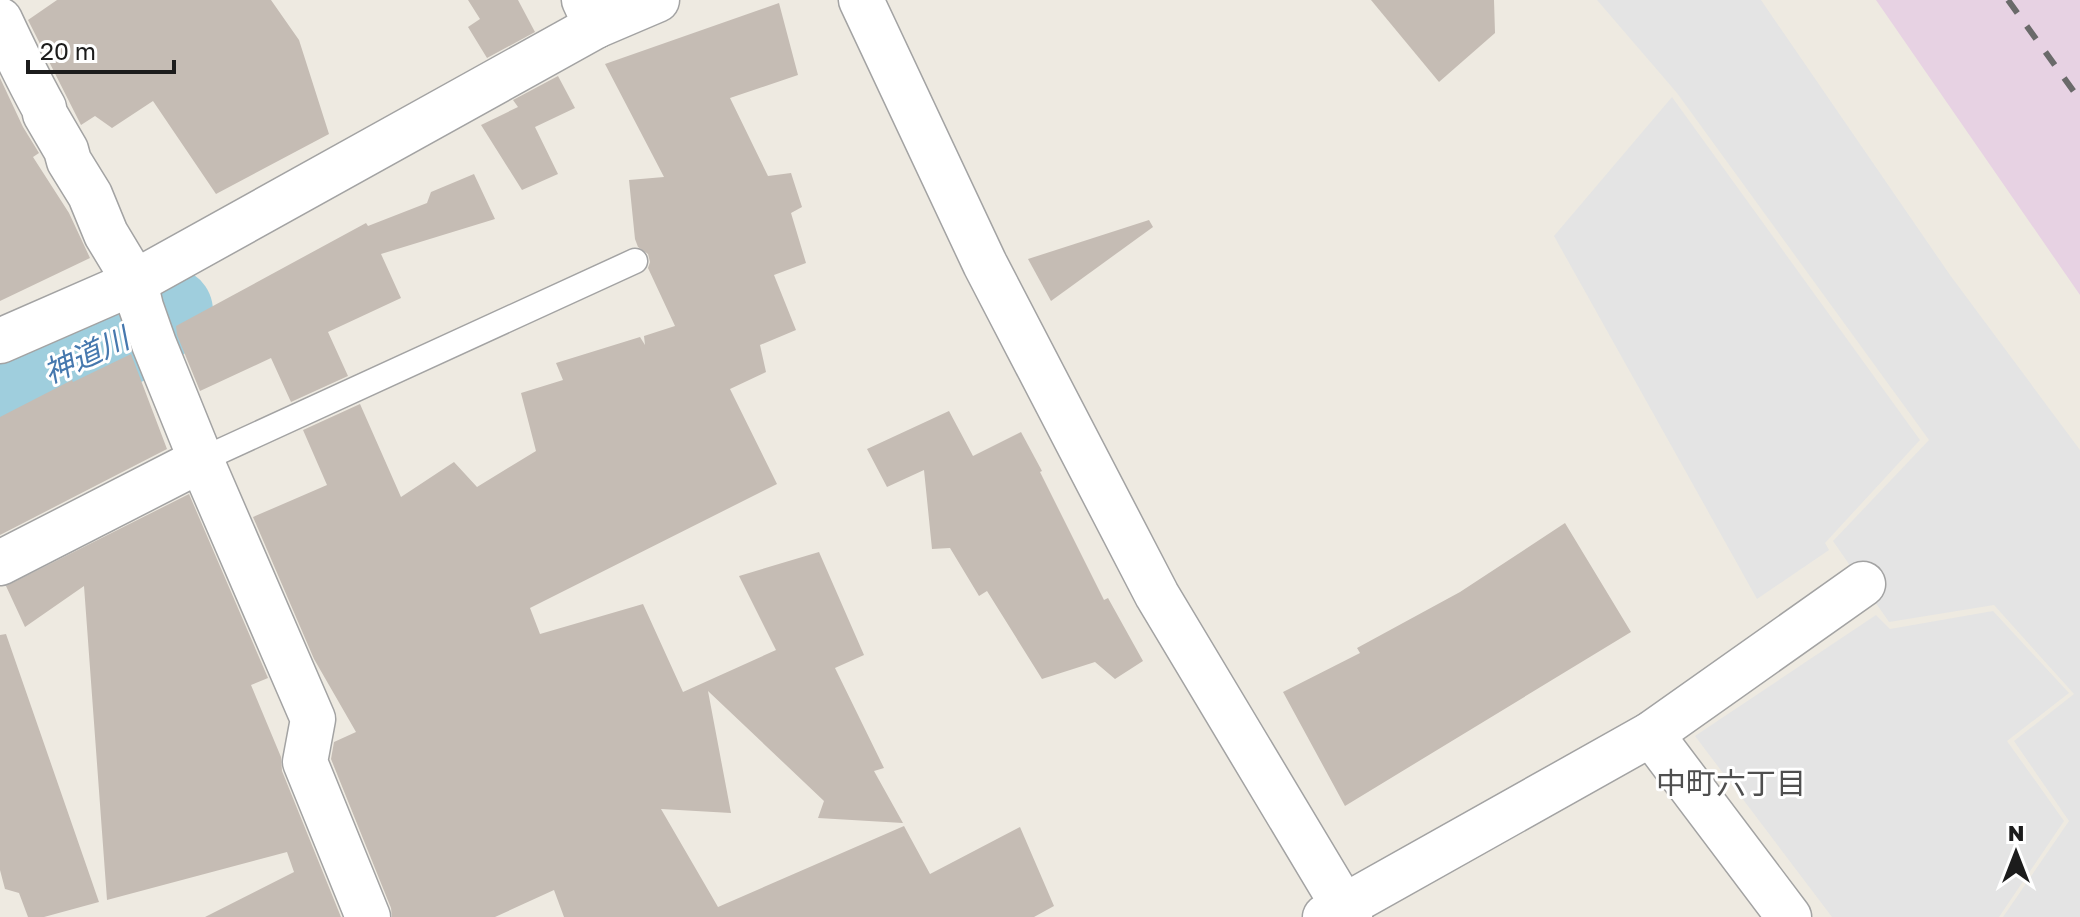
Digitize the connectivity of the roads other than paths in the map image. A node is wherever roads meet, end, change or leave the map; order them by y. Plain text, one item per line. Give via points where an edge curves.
1 (657, 0) edge
2 (861, 0) edge
3 (590, 13) edge
4 (0, 20) edge
5 (635, 261) dead end
6 (143, 311) junction
7 (0, 341) edge
8 (201, 460) junction
9 (0, 563) edge
10 (1863, 584) dead end
11 (1651, 734) junction
12 (1340, 914) edge
13 (368, 917) edge
14 (1789, 917) edge

1 - 3 street
2 - 12 street via 985,264 1157,595
3 - 6 street
4 - 6 street
5 - 8 lane
6 - 7 street
6 - 8 street
8 - 9 street
8 - 13 street via 313,719 305,762
10 - 11 street
11 - 12 street
11 - 14 street

